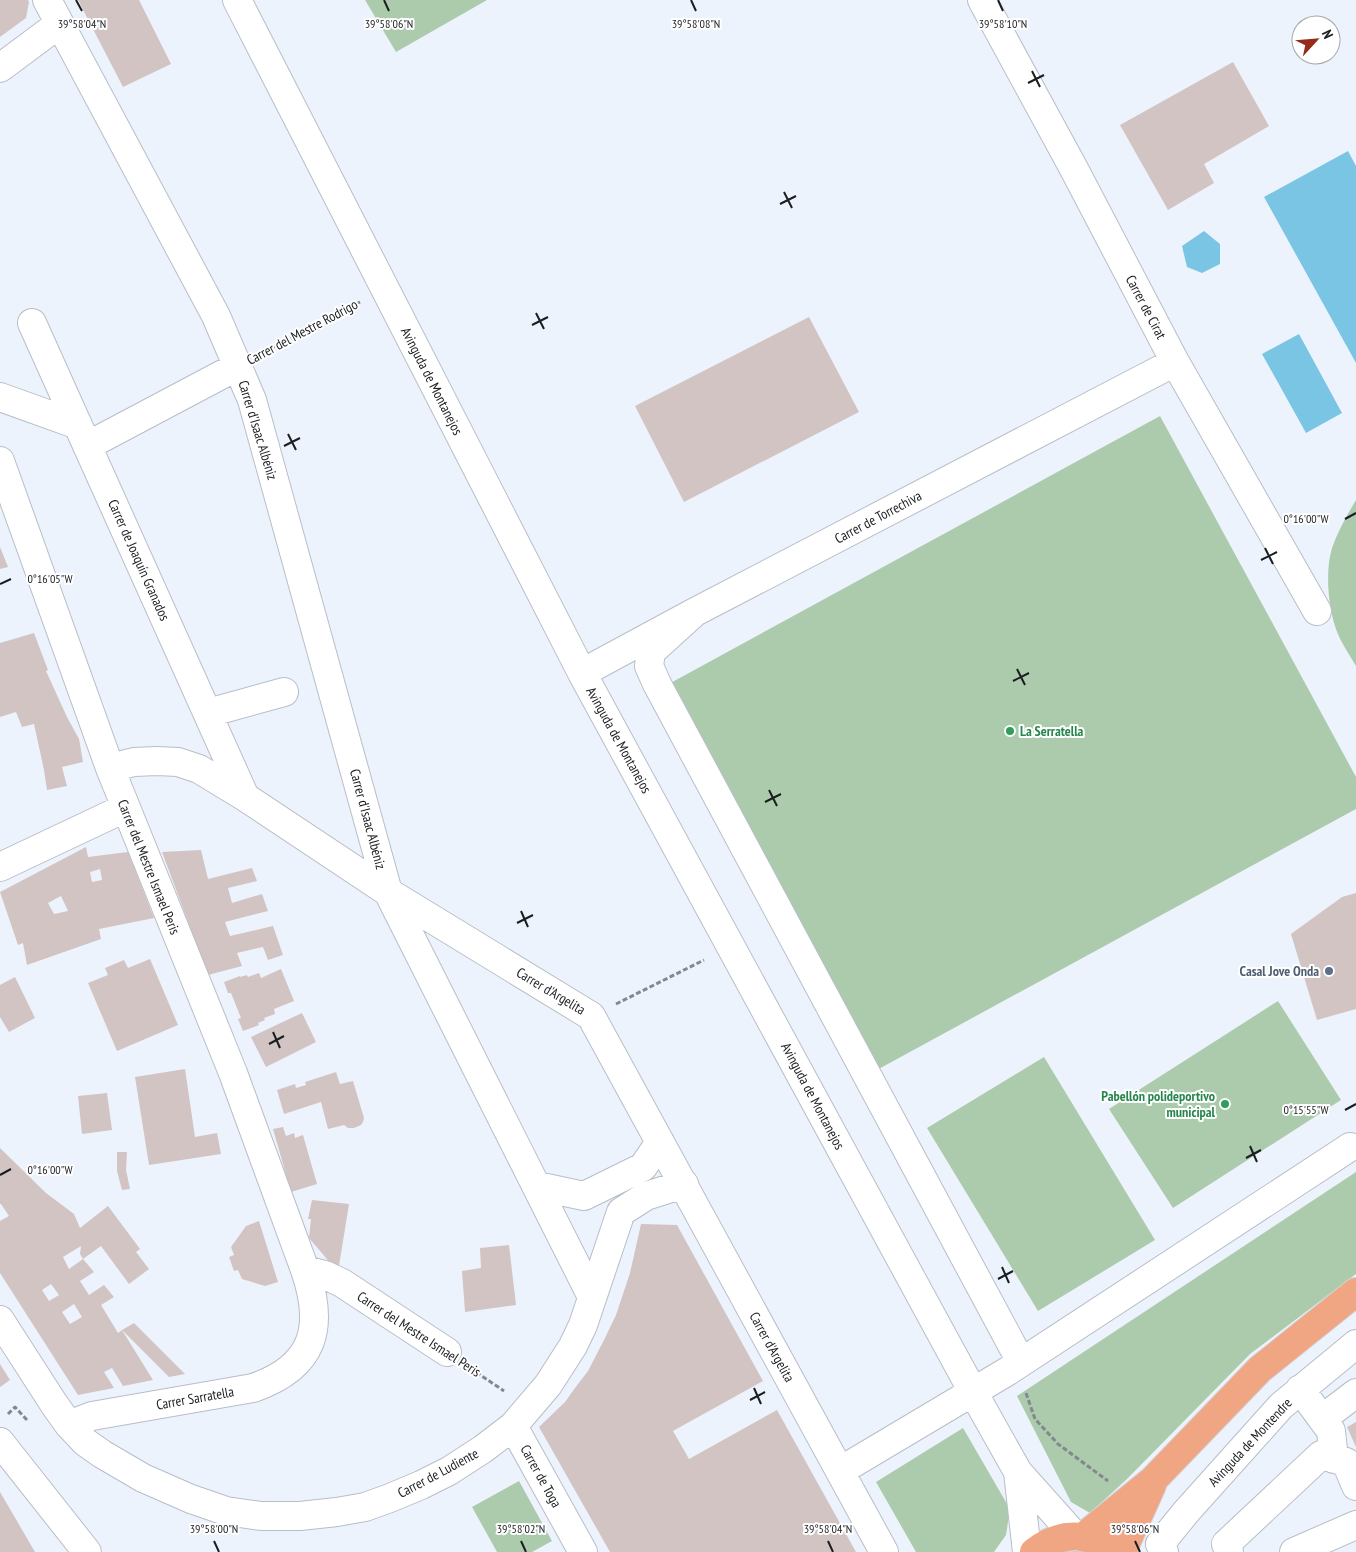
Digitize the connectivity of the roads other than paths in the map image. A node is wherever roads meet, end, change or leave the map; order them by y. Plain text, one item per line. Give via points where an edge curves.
1 (47, 0) edge
2 (237, 0) edge
3 (982, 0) edge
4 (60, 24) junction
5 (0, 68) edge
6 (32, 323) dead end
7 (1175, 362) junction
8 (238, 366) junction
9 (0, 397) edge
10 (83, 435) junction
11 (0, 461) edge
12 (6, 496) edge
13 (1317, 611) dead end
14 (695, 612) junction
15 (582, 673) junction
16 (284, 692) dead end
17 (208, 713) junction
18 (110, 768) junction
19 (245, 797) junction
20 (125, 808) junction
21 (0, 867) edge
22 (388, 892) junction
23 (660, 1142) junction
24 (1350, 1147) dead end
25 (684, 1184) junction
26 (542, 1197) junction
27 (621, 1212) junction
28 (305, 1270) junction
29 (1356, 1292) edge
30 (592, 1296) junction
31 (0, 1320) edge
32 (1356, 1344) edge
33 (309, 1346) joint
34 (447, 1352) road end
35 (1020, 1362) junction
36 (1300, 1389) junction
37 (973, 1392) junction
38 (1356, 1393) edge
39 (521, 1417) junction
40 (1322, 1419) junction
41 (68, 1425) junction
42 (0, 1442) edge
43 (1334, 1459) junction
44 (840, 1471) junction
45 (1018, 1472) junction
46 (1154, 1480) junction
47 (1356, 1486) edge
48 (1356, 1525) edge
49 (1079, 1537) junction
50 (87, 1552) edge
51 (583, 1552) edge
52 (884, 1552) edge
53 (1027, 1552) edge
54 (1034, 1552) edge
55 (1117, 1552) edge
56 (1122, 1552) edge
57 (1164, 1552) edge
58 (1229, 1552) edge
59 (1294, 1552) edge

1 - 4 street, Carrer d'Isaac Albéniz
2 - 15 street, Avinguda de Montanejos
3 - 7 street, Carrer de Cirat
4 - 5 street
4 - 8 street, Carrer d'Isaac Albéniz via 216,316
6 - 10 street, Carrer de Joaquín Granados
7 - 13 street, Carrer de Cirat
7 - 14 street, Carrer de Torrechiva
8 - 10 street, Carrer del Mestre Rodrigo
8 - 22 street, Carrer d'Isaac Albéniz via 252,400
9 - 10 street
10 - 17 street, Carrer de Joaquín Granados
11 - 12 street, Carrer del Mestre Ismael Peris
12 - 18 street, Carrer del Mestre Ismael Peris
14 - 15 street, Carrer de Torrechiva
14 - 35 street via 651,652 649,666
15 - 37 street, Avinguda de Montanejos
16 - 17 street
17 - 19 street, Carrer de Joaquín Granados
18 - 19 street, Carrer d'Argelita via 134,762 178,762 199,769
18 - 20 street, Carrer del Mestre Ismael Peris
19 - 22 street, Carrer d'Argelita
20 - 21 street
20 - 28 street, Carrer del Mestre Ismael Peris via 233,1073
22 - 23 street, Carrer d'Argelita via 591,1016
22 - 26 street, Carrer d'Argelita
23 - 25 street, Carrer d'Argelita
23 - 26 street via 643,1167 584,1196
24 - 35 street
25 - 27 street via 646,1196
25 - 44 street, Carrer d'Argelita
26 - 27 street
26 - 30 street, Carrer d'Argelita
27 - 30 street, Carrer de Ludiente
28 - 33 street, Carrer del Mestre Ismael Peris via 315,1306
28 - 34 street, Carrer del Mestre Ismael Peris via 342,1283
29 - 46 main road via 1260,1369
30 - 39 street, Carrer de Ludiente via 573,1346 548,1385
31 - 41 street, Carrer de Ludiente
32 - 36 street, Avinguda de Montendre
33 - 41 street, Carrer Sarratella via 284,1374 253,1388 92,1416
35 - 37 street
36 - 40 street
36 - 57 street, Avinguda de Montendre via 1186,1512 1160,1544
37 - 44 street
37 - 45 street, Avinguda de Montanejos
38 - 40 street
39 - 41 street, Carrer de Ludiente via 483,1449 449,1471 390,1498 365,1507 300,1516 261,1516 226,1511 190,1499 143,1478 96,1450
39 - 51 street, Carrer de Toga
40 - 43 street via 1331,1431
42 - 50 street
43 - 47 street via 1346,1462
43 - 58 street via 1322,1456 1226,1544
44 - 52 street, Carrer d'Argelita
45 - 49 street, Avinguda de Montanejos
45 - 53 street, Avinguda de Montanejos
46 - 49 main road
46 - 56 main road
48 - 59 street
49 - 54 main road via 1058,1539
49 - 55 main road via 1103,1542

